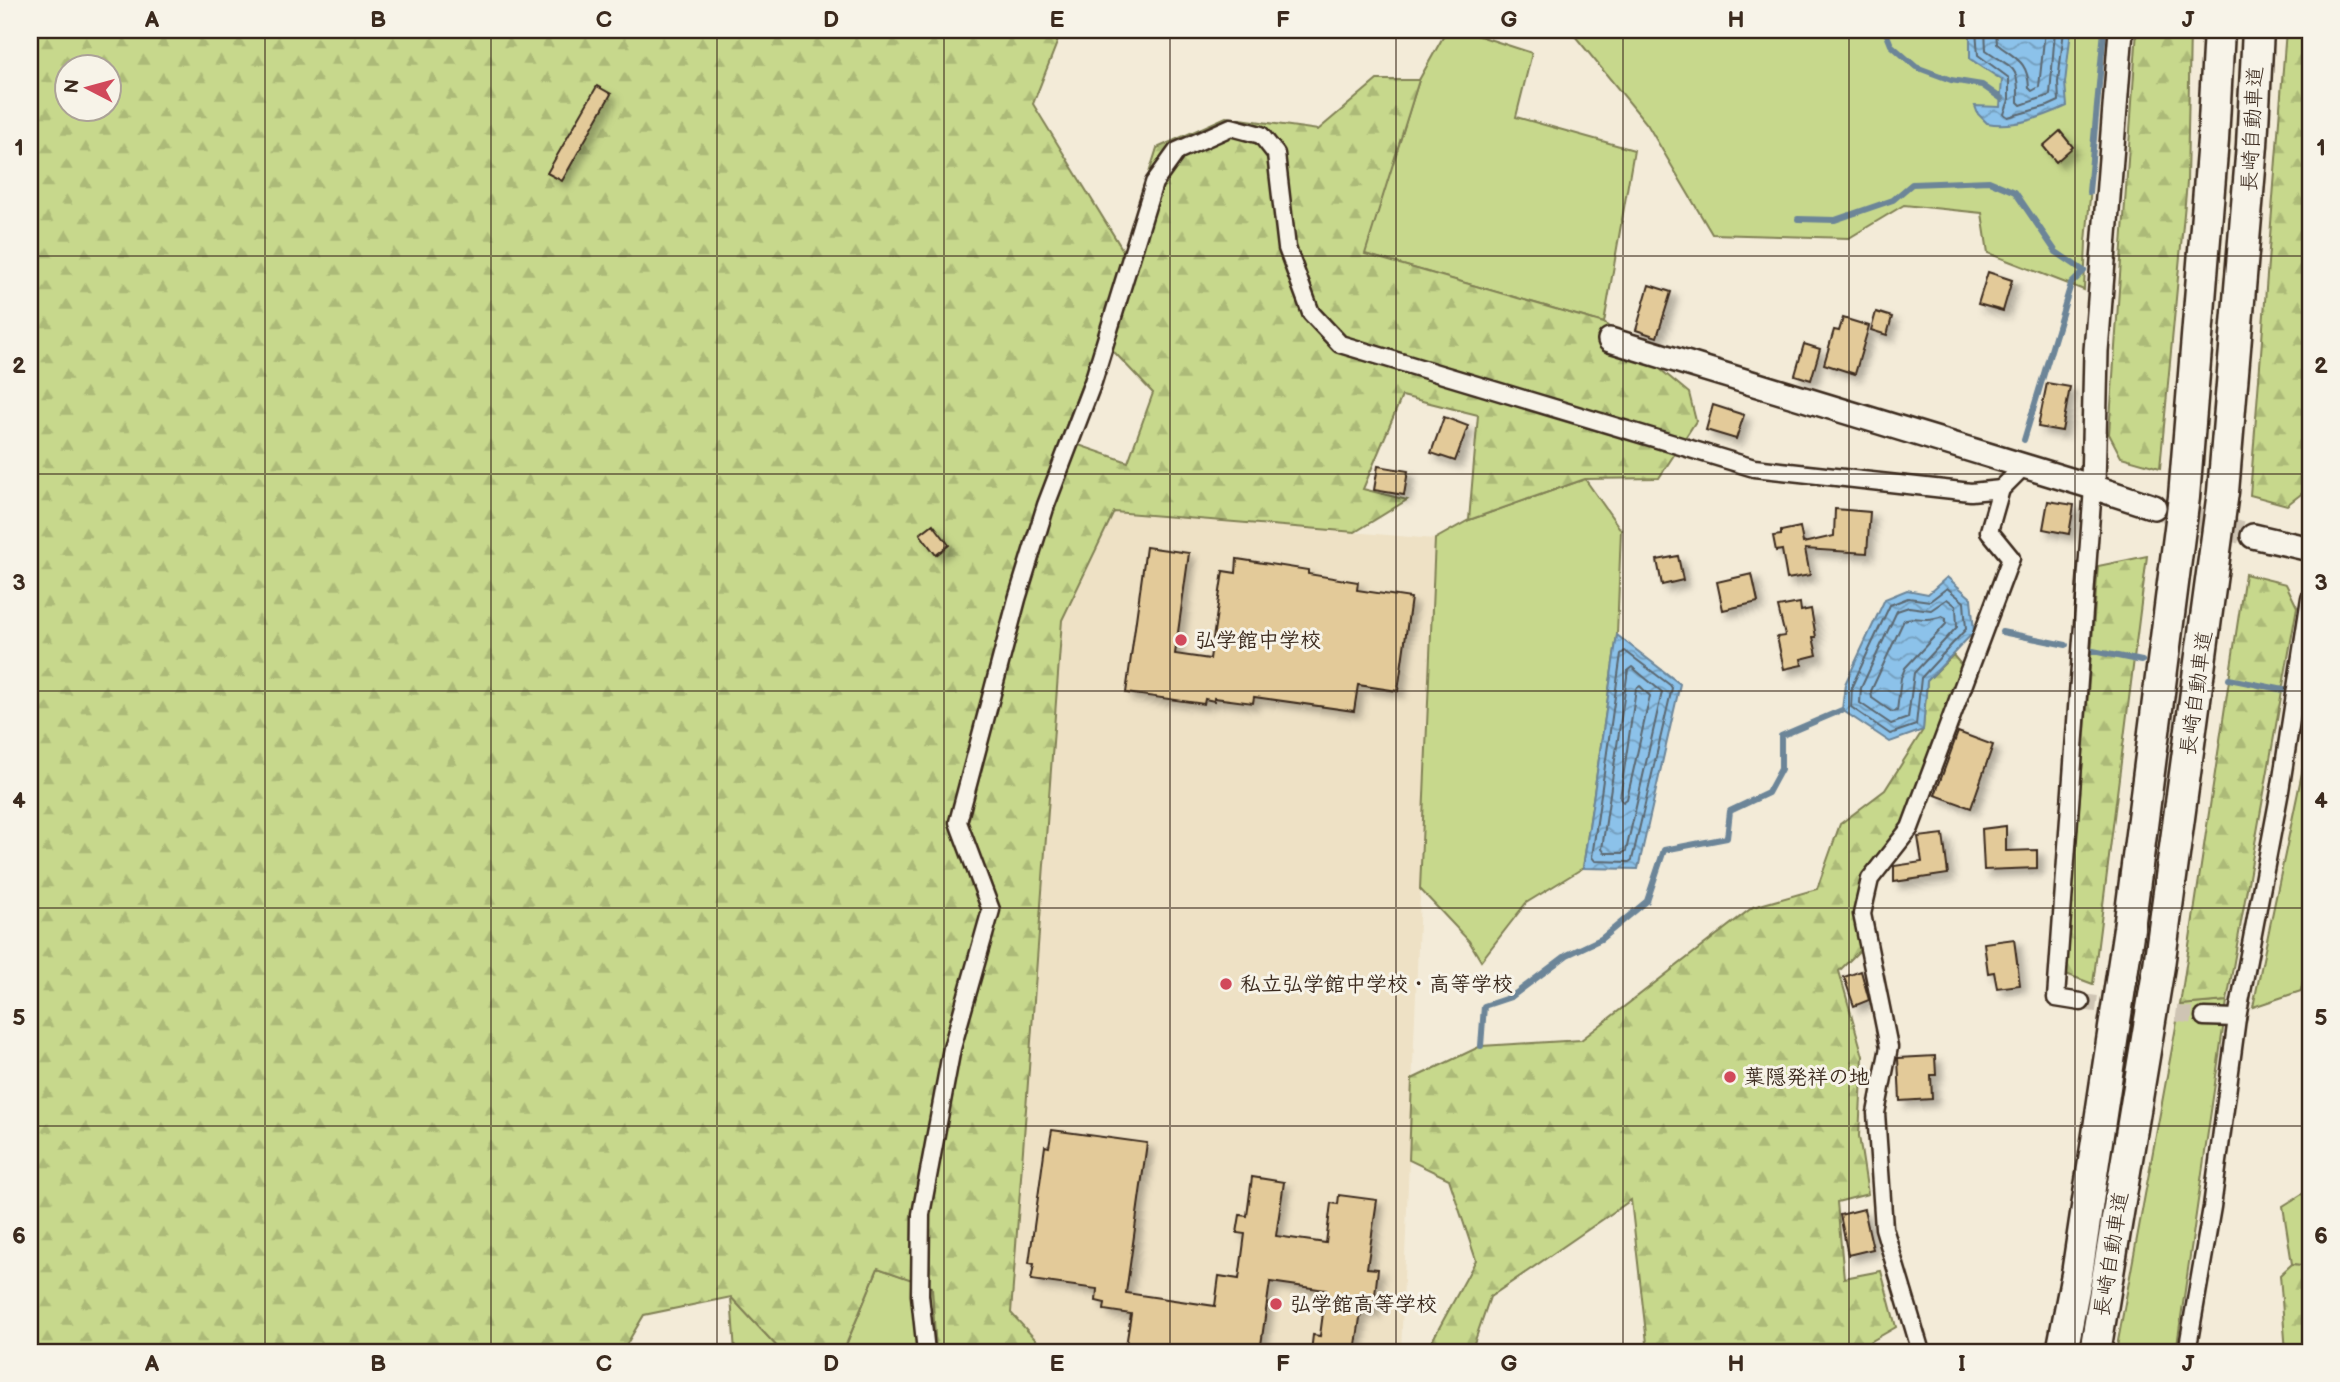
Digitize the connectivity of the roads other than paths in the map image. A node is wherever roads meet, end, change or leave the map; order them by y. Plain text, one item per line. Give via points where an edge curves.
1 (2121, 30) edge
2 (2211, 30) edge
3 (2218, 30) edge
4 (2258, 30) edge
5 (2213, 140) junction
6 (1610, 340) dead end
7 (2024, 466) junction
8 (2093, 487) junction
9 (2001, 489) junction
10 (2154, 507) tunnel mouth
11 (2253, 536) tunnel mouth
12 (2310, 549) edge
13 (2310, 598) edge
14 (2081, 1002) tunnel mouth
15 (2204, 1017) tunnel mouth
16 (2237, 1018) junction
17 (926, 1352) edge
18 (1921, 1352) edge
19 (2062, 1352) edge
20 (2095, 1352) edge
21 (2186, 1352) edge

1 - 8 street via 2096,351
2 - 5 highway
3 - 5 highway, 長崎自動車道
4 - 20 highway, 長崎自動車道 via 2223,492 2159,966
5 - 19 highway, 長崎自動車道 via 2184,497 2129,928
6 - 7 street
7 - 8 street
7 - 9 street
8 - 10 street
8 - 14 street via 2056,998
9 - 17 street via 1971,492 1754,468 1340,344 1311,313 1286,248 1276,153 1261,135 1231,127 1177,150 1154,183 1093,382 1046,505 958,822 991,909 952,1048 921,1214 920,1295
9 - 18 street via 1989,531 2011,558 1910,828 1870,879 1862,914 1889,1047 1876,1113 1884,1228
11 - 12 street
13 - 16 street
15 - 16 street
16 - 21 street

